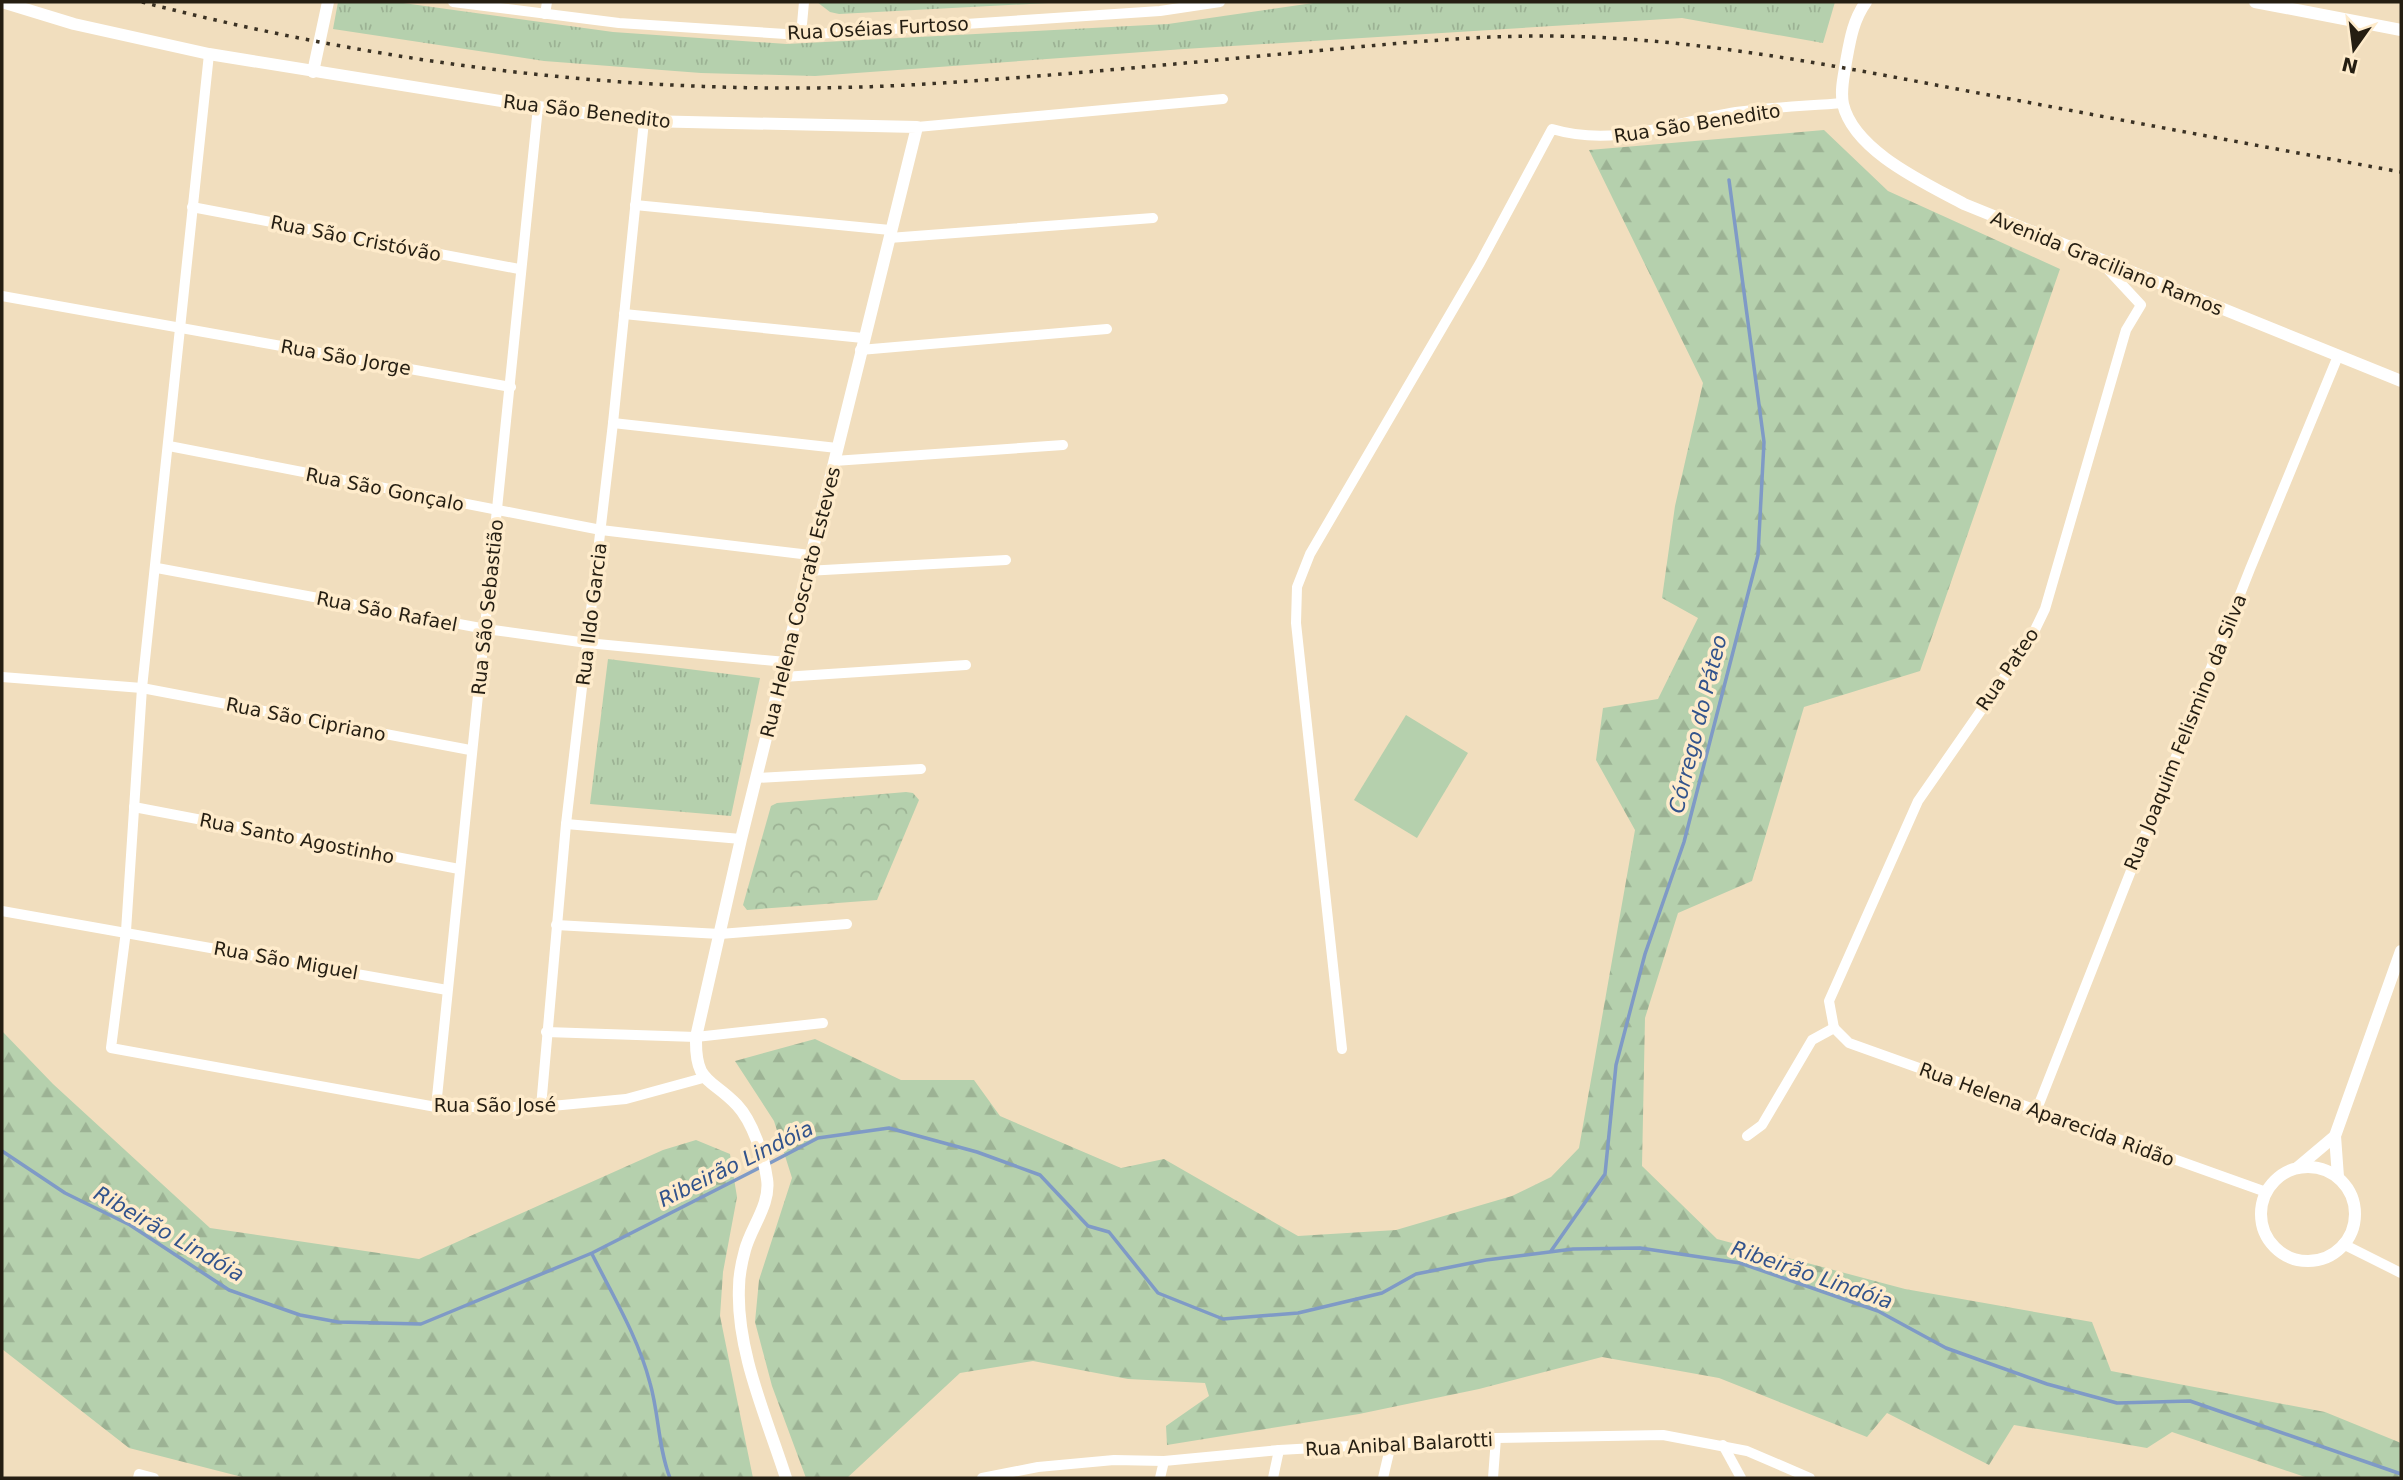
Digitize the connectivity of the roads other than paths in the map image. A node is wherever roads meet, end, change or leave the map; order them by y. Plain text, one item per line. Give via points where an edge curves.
1 (2, 2) edge
2 (328, 2) edge
3 (453, 2) edge
4 (547, 2) edge
5 (804, 2) edge
6 (1220, 2) edge
7 (1866, 2) edge
8 (2255, 2) edge
9 (1160, 6) edge
10 (545, 15) junction
11 (2401, 30) edge
12 (801, 35) junction
13 (209, 54) junction
14 (313, 72) junction
15 (1223, 99) dead end
16 (1843, 103) junction
17 (538, 107) junction
18 (644, 121) junction
19 (917, 127) junction
20 (635, 205) junction
21 (192, 207) junction
22 (1153, 218) dead end
23 (890, 234) junction
24 (2102, 263) junction
25 (519, 269) junction
26 (2, 296) edge
27 (624, 314) junction
28 (181, 326) junction
29 (1107, 329) dead end
30 (862, 344) junction
31 (2338, 356) junction
32 (2401, 381) edge
33 (511, 387) junction
34 (613, 424) junction
35 (1063, 445) dead end
36 (169, 446) junction
37 (837, 448) junction
38 (834, 461) junction
39 (498, 511) junction
40 (601, 530) junction
41 (810, 555) junction
42 (1006, 560) dead end
43 (157, 568) junction
44 (806, 571) junction
45 (486, 629) junction
46 (587, 643) junction
47 (786, 662) junction
48 (966, 665) dead end
49 (2, 677) edge
50 (783, 677) junction
51 (142, 688) junction
52 (470, 750) junction
53 (921, 769) dead end
54 (756, 778) junction
55 (134, 807) junction
56 (566, 824) junction
57 (741, 839) junction
58 (460, 869) junction
59 (2, 911) edge
60 (846, 924) dead end
61 (556, 925) junction
62 (126, 930) junction
63 (720, 934) junction
64 (2401, 951) edge
65 (447, 990) junction
66 (823, 1023) dead end
67 (1834, 1028) junction
68 (546, 1032) junction
69 (696, 1037) junction
70 (1342, 1049) dead end
71 (703, 1078) junction
72 (436, 1107) junction
73 (541, 1107) junction
74 (2037, 1109) junction
75 (1747, 1136) dead end
76 (2335, 1136) junction
77 (2297, 1168) junction
78 (2338, 1177) junction
79 (2266, 1192) junction
80 (2343, 1244) junction
81 (2401, 1273) edge
82 (1496, 1438) junction
83 (1391, 1444) junction
84 (1723, 1445) junction
85 (1279, 1450) junction
86 (1164, 1461) junction
87 (138, 1476) edge
88 (154, 1478) edge
89 (786, 1478) edge
90 (982, 1478) edge
91 (1160, 1478) edge
92 (1272, 1478) edge
93 (1383, 1478) edge
94 (1493, 1478) edge
95 (1741, 1478) edge
96 (1810, 1478) edge

1 - 13 street, Rua São Benedito via 74,24
2 - 14 street
3 - 10 street, Rua Oséias Furtoso
4 - 10 street
5 - 12 street
6 - 9 street, Rua Oséias Furtoso
7 - 16 street via 1850,37
8 - 11 street
9 - 12 street, Rua Oséias Furtoso
10 - 12 street, Rua Oséias Furtoso
13 - 14 street, Rua São Benedito
13 - 21 street
14 - 17 street, Rua São Benedito
15 - 19 street, Rua São Benedito
16 - 24 street, Avenida Graciliano Ramos via 1863,139 1904,171 1964,204
16 - 70 street, Rua São Benedito via 1738,112 1615,137 1591,138 1552,129 1480,263 1310,554 1297,587 1296,623
17 - 18 street, Rua São Benedito
17 - 25 street, Rua São Sebastião
18 - 19 street, Rua São Benedito
18 - 20 street, Rua Ildo Garcia
19 - 23 street, Rua Helena Coscrato Esteves
20 - 23 street
20 - 27 street, Rua Ildo Garcia
21 - 25 street, Rua São Cristóvão
21 - 28 street
22 - 23 street
23 - 30 street, Rua Helena Coscrato Esteves
24 - 31 street, Avenida Graciliano Ramos
24 - 67 street, Rua Pateo via 2141,305 2126,330 2045,609 2030,640 1918,801 1829,1001
25 - 33 street, Rua São Sebastião
26 - 28 street, Rua São Jorge
27 - 30 street
27 - 34 street, Rua Ildo Garcia
28 - 33 street, Rua São Jorge
28 - 36 street
29 - 30 street
30 - 37 street, Rua Helena Coscrato Esteves
31 - 32 street, Avenida Graciliano Ramos
31 - 74 street, Rua Joaquim Felismino da Silva
33 - 39 street, Rua São Sebastião
34 - 37 street
34 - 40 street, Rua Ildo Garcia
35 - 38 street
36 - 39 street, Rua São Gonçalo
36 - 43 street
37 - 38 street, Rua Helena Coscrato Esteves
38 - 41 street, Rua Helena Coscrato Esteves
39 - 40 street, Rua São Gonçalo
39 - 45 street, Rua São Sebastião
40 - 41 street, Rua São Gonçalo
40 - 46 street, Rua Ildo Garcia
41 - 44 street, Rua Helena Coscrato Esteves
42 - 44 street
43 - 45 street, Rua São Rafael
43 - 51 street
44 - 47 street, Rua Helena Coscrato Esteves
45 - 46 street, Rua São Rafael
45 - 52 street, Rua São Sebastião
46 - 47 street, Rua São Rafael
46 - 56 street, Rua Ildo Garcia
47 - 50 street, Rua Helena Coscrato Esteves
48 - 50 street
49 - 51 street, Rua São Cipriano
50 - 54 street, Rua Helena Coscrato Esteves
51 - 52 street, Rua São Cipriano
51 - 55 street
52 - 58 street, Rua São Sebastião
53 - 54 street
54 - 57 street, Rua Helena Coscrato Esteves
55 - 58 street, Rua Santo Agostinho
55 - 62 street
56 - 57 street
56 - 61 street, Rua Ildo Garcia
57 - 63 street, Rua Helena Coscrato Esteves
58 - 65 street, Rua São Sebastião
59 - 62 street, Rua São Miguel
60 - 63 street
61 - 63 street
61 - 68 street, Rua Ildo Garcia
62 - 65 street, Rua São Miguel
62 - 72 street, Rua São José via 111,1048
63 - 69 street, Rua Helena Coscrato Esteves
64 - 76 street
65 - 72 street, Rua São Sebastião
66 - 69 street
67 - 74 street, Rua Helena Aparecida Ridão via 1849,1043
67 - 75 street via 1812,1040 1762,1125
68 - 69 street
68 - 73 street, Rua Ildo Garcia
69 - 71 street, Rua Helena Coscrato Esteves
71 - 73 street, Rua São José via 626,1099
71 - 89 street via 739,1107 768,1181 765,1201 745,1249 740,1316
72 - 73 street, Rua São José
74 - 79 street, Rua Helena Aparecida Ridão
76 - 77 street
76 - 78 street
77 - 78 street via 2323,1169
77 - 79 street via 2284,1173
78 - 80 street via 2354,1205 2355,1221
79 - 80 street via 2261,1224 2279,1251 2309,1261 2325,1258
80 - 81 street
82 - 83 street, Rua Anibal Balarotti
82 - 84 street, Rua Anibal Balarotti via 1662,1435
82 - 94 street
83 - 85 street, Rua Anibal Balarotti
83 - 93 street
84 - 95 street
84 - 96 street, Rua Anibal Balarotti via 1766,1457
85 - 86 street, Rua Anibal Balarotti
85 - 92 street
86 - 90 street, Rua Anibal Balarotti via 1076,1464
86 - 91 street
87 - 88 street

